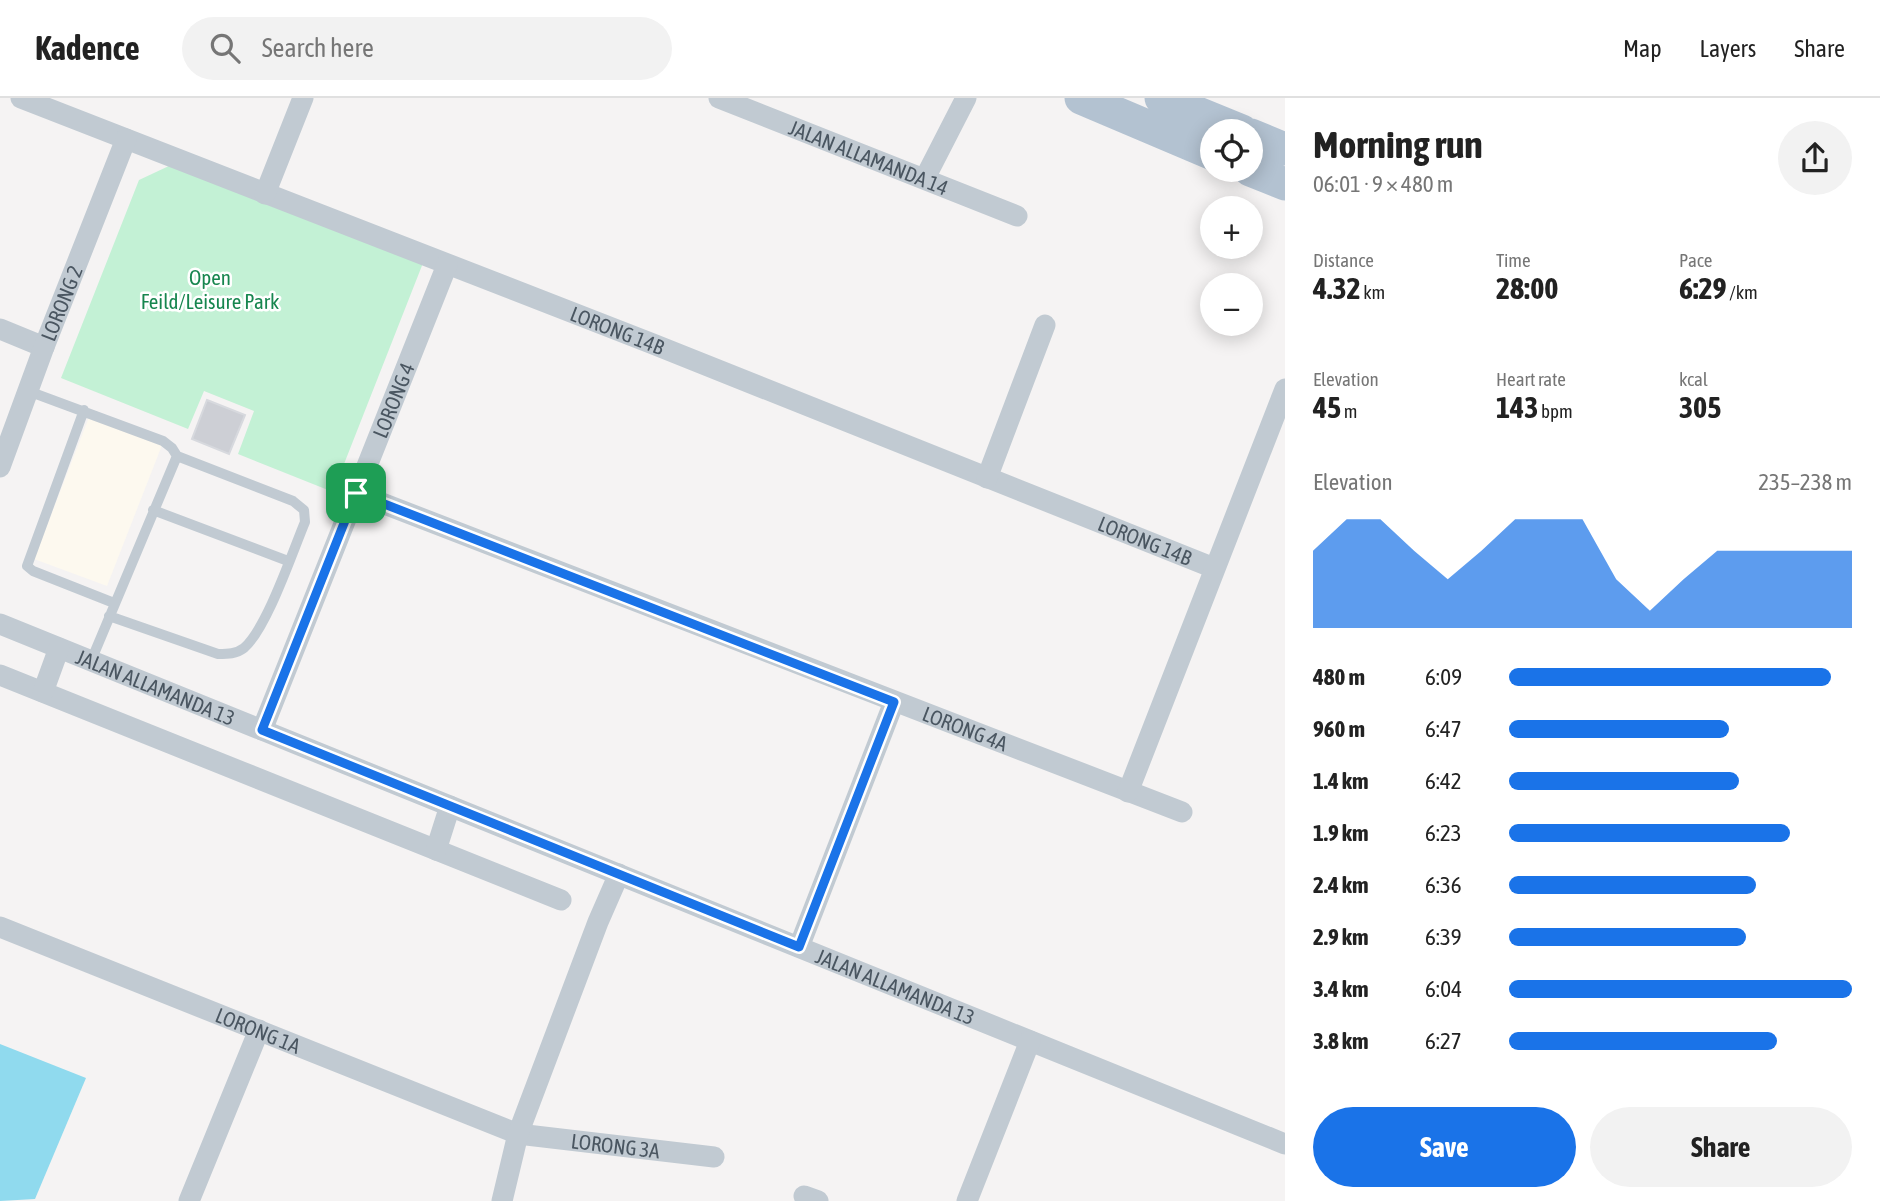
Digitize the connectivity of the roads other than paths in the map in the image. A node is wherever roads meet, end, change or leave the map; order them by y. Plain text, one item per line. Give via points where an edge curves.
1 (21, 98) edge
2 (303, 98) edge
3 (719, 98) edge
4 (966, 98) edge
5 (1081, 98) edge
6 (1161, 98) edge
7 (1213, 119) edge
8 (126, 139) junction
9 (1263, 140) edge
10 (1200, 148) edge
11 (1285, 149) edge
12 (925, 178) junction
13 (265, 194) junction
14 (1017, 216) dead end
15 (447, 265) junction
16 (1045, 325) dead end
17 (0, 329) edge
18 (44, 347) junction
19 (1285, 389) edge
20 (28, 391) junction
21 (83, 410) junction
22 (177, 456) junction
23 (0, 467) edge
24 (987, 478) junction
25 (356, 493) junction
26 (153, 510) junction
27 (288, 561) junction
28 (1214, 568) junction
29 (114, 603) junction
30 (109, 616) junction
31 (0, 624) edge
32 (59, 648) junction
33 (91, 661) junction
34 (0, 675) edge
35 (43, 692) junction
36 (894, 702) junction
37 (262, 730) junction
38 (1128, 792) junction
39 (450, 806) junction
40 (1182, 812) dead end
41 (436, 850) junction
42 (619, 874) junction
43 (561, 900) dead end
44 (0, 928) edge
45 (799, 947) junction
46 (259, 1030) junction
47 (1030, 1041) junction
48 (518, 1134) junction
49 (1285, 1144) edge
50 (713, 1157) dead end
51 (189, 1201) edge
52 (502, 1201) edge
53 (967, 1201) edge

1 - 8 street, LORONG 14B
2 - 13 street
3 - 12 street, JALAN ALLAMANDA 14
4 - 12 street
5 - 10 main road
6 - 7 main road
8 - 13 street, LORONG 14B
8 - 18 street, LORONG 2
9 - 11 main road
12 - 14 street, JALAN ALLAMANDA 14
13 - 15 street, LORONG 14B
15 - 24 street, LORONG 14B
15 - 25 street, LORONG 4
16 - 24 street
17 - 18 street
18 - 20 street, LORONG 2
19 - 28 street
20 - 21 lane
20 - 23 street, LORONG 2
21 - 22 lane via 163,441
21 - 29 lane via 27,566
22 - 26 lane
22 - 27 lane via 293,501 304,510 305,522
24 - 28 street, LORONG 14B
25 - 36 street, LORONG 4A
25 - 37 street, LORONG 4
26 - 27 lane
26 - 29 lane
27 - 30 lane via 259,631 231,654 218,654
28 - 38 street
29 - 30 lane
30 - 33 lane
31 - 32 street, JALAN ALLAMANDA 13
32 - 33 street, JALAN ALLAMANDA 13
32 - 35 street
33 - 37 street, JALAN ALLAMANDA 13
34 - 35 street
35 - 41 street
36 - 38 street, LORONG 4A
36 - 45 street
37 - 39 street, JALAN ALLAMANDA 13
38 - 40 street, LORONG 4A
39 - 41 street
39 - 42 street, JALAN ALLAMANDA 13
41 - 43 street
42 - 45 street, JALAN ALLAMANDA 13
42 - 48 street
44 - 46 street, LORONG 1A
45 - 47 street, JALAN ALLAMANDA 13
46 - 48 street, LORONG 1A
46 - 51 street
47 - 49 street, JALAN ALLAMANDA 13
47 - 53 street
48 - 50 street, LORONG 3A
48 - 52 street

